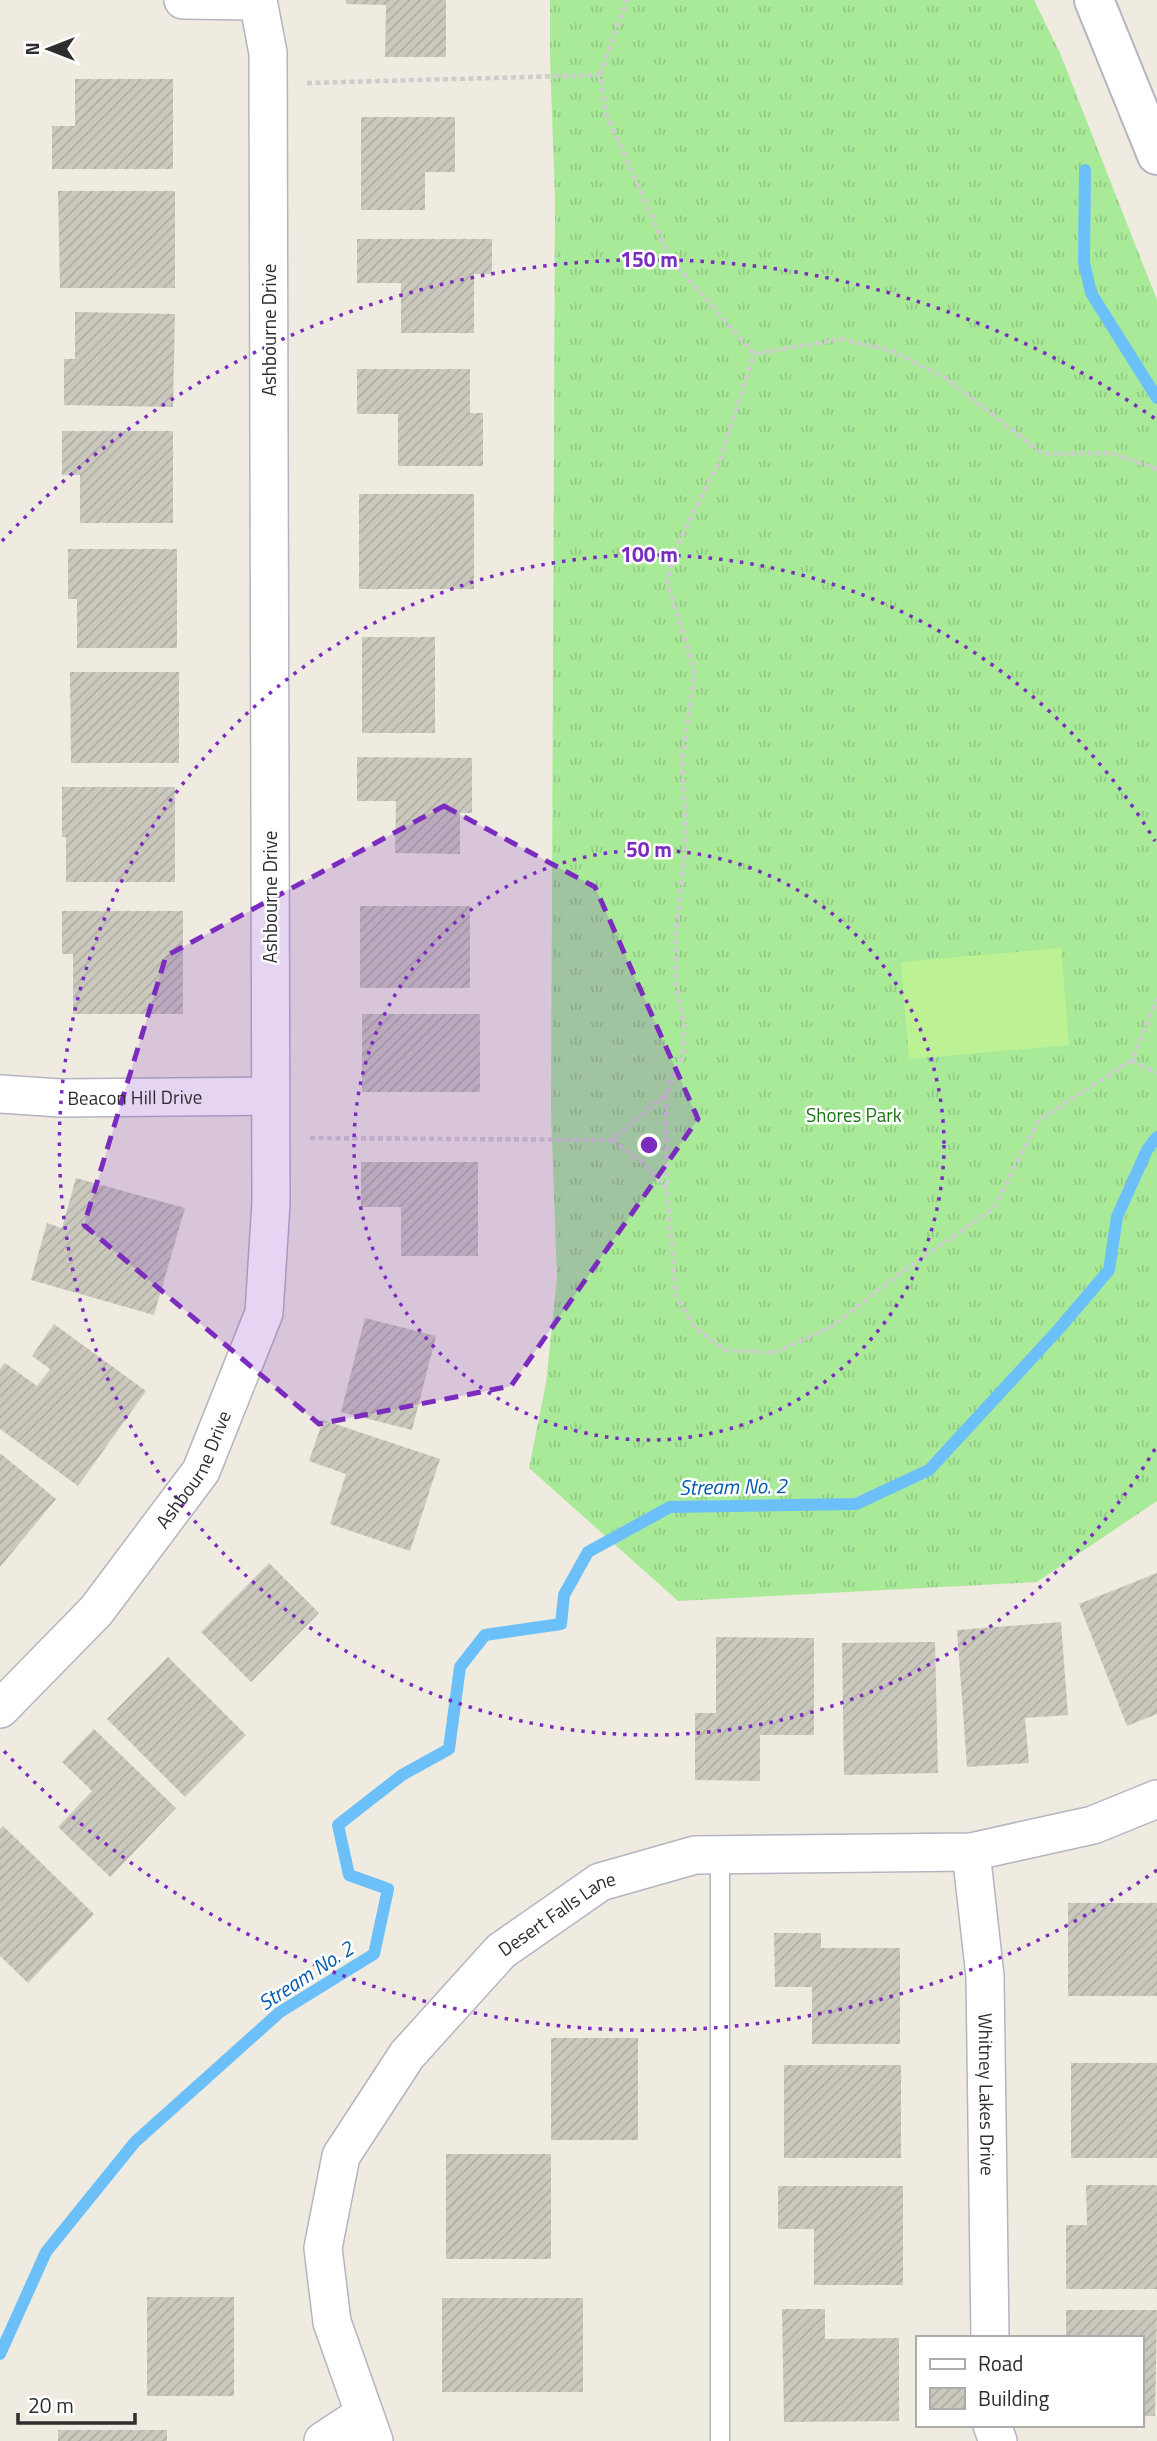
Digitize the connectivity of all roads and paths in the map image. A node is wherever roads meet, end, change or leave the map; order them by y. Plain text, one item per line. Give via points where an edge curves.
1 (183, 0) edge
2 (627, 0) edge
3 (1094, 0) edge
4 (258, 1) edge
5 (600, 75) junction
6 (268, 84) junction
7 (1157, 155) edge
8 (754, 354) junction
9 (1157, 469) edge
10 (1157, 998) edge
11 (1132, 1059) junction
12 (1157, 1074) edge
13 (0, 1094) edge
14 (666, 1094) junction
15 (270, 1097) junction
16 (271, 1137) junction
17 (612, 1140) junction
18 (667, 1189) junction
19 (0, 1709) edge
20 (1157, 1799) edge
21 (971, 1852) junction
22 (720, 1854) junction
23 (990, 2336) edge
24 (369, 2427) edge
25 (323, 2441) edge
26 (720, 2441) edge

1 - 4 street
2 - 5 path
3 - 7 street
4 - 6 street, Ashbourne Drive via 268,53
5 - 6 path
5 - 8 path via 606,113 670,258
6 - 15 street, Ashbourne Drive
8 - 9 path via 841,339 893,351 947,379 1043,454 1111,453
8 - 14 path via 720,460 674,552 667,582 695,673 682,759 685,841 676,932 676,985 684,1051
10 - 11 path
11 - 12 path
11 - 18 path via 1039,1120 993,1209 831,1328 775,1353 725,1350 694,1327 676,1296
13 - 15 street, Beacon Hill Drive
14 - 17 path
14 - 18 path
15 - 16 street, Ashbourne Drive
16 - 17 path
16 - 19 street, Ashbourne Drive via 264,1313 201,1471 96,1611
17 - 18 path via 642,1161
20 - 21 street, Desert Falls Lane via 1093,1825
21 - 22 street, Desert Falls Lane
21 - 23 street, Whitney Lakes Drive via 985,1976
22 - 24 street, Desert Falls Lane via 695,1854 600,1882 501,1951 407,2055 341,2156 323,2248 332,2322
22 - 26 lane
24 - 25 street

